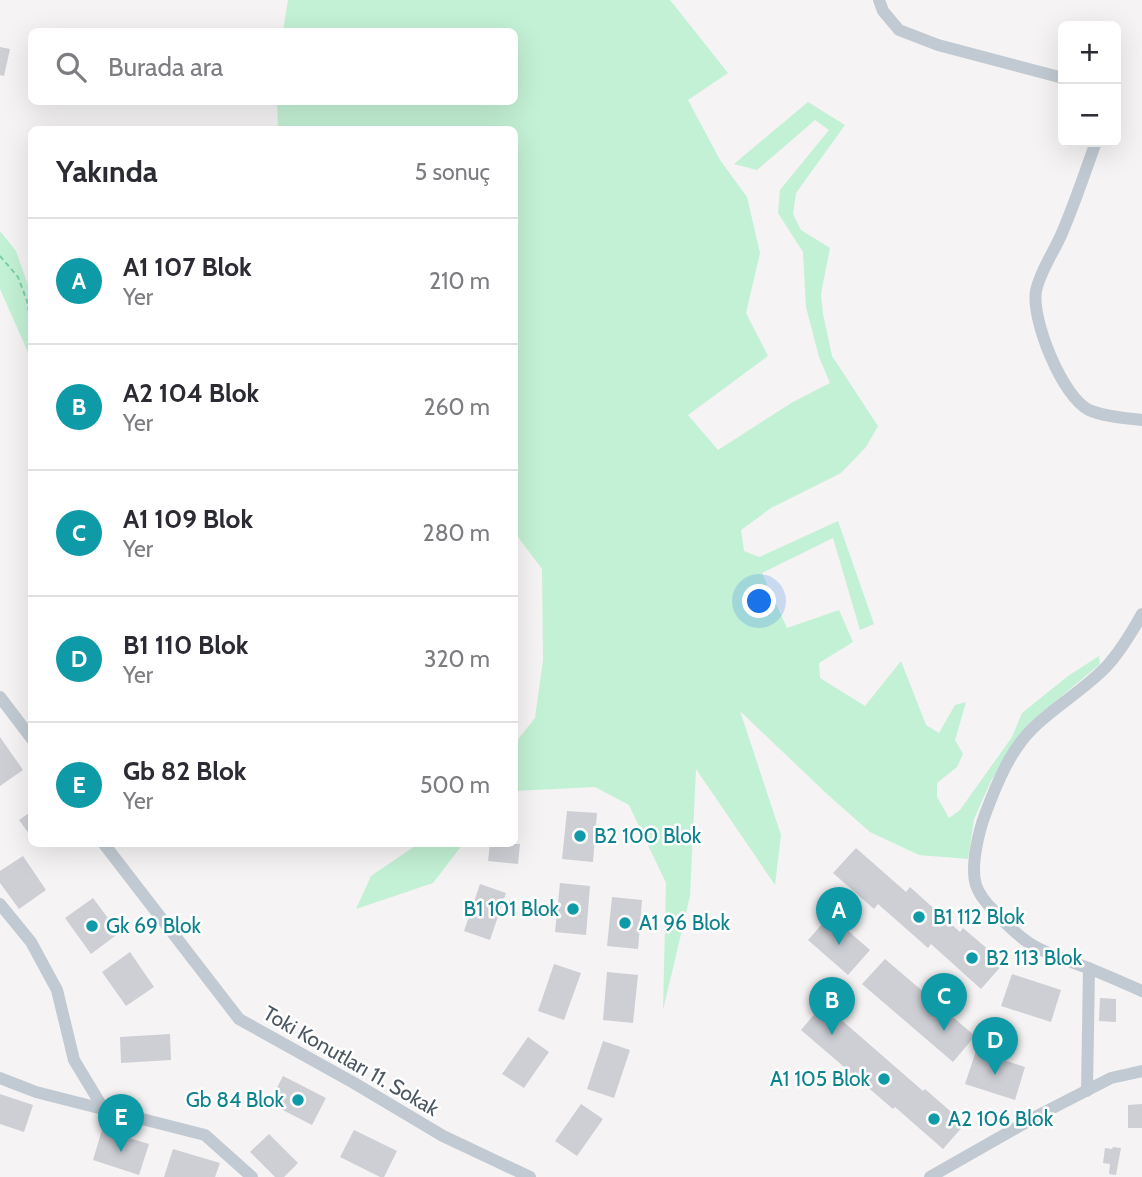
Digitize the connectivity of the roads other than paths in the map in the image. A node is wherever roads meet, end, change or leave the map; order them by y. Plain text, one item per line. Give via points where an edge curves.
1 (879, 0) edge
2 (1058, 77) edge
3 (1094, 147) edge
4 (1142, 419) edge
5 (1142, 614) edge
6 (0, 697) edge
7 (28, 734) edge
8 (106, 847) edge
9 (0, 904) edge
10 (1089, 968) junction
11 (1142, 991) edge
12 (1142, 1071) edge
13 (0, 1078) edge
14 (1087, 1091) junction
15 (103, 1108) junction
16 (252, 1177) edge
17 (530, 1177) edge
18 (930, 1177) edge

1 - 2 street via 899,30
3 - 4 street via 1067,221 1041,274 1036,291 1037,320 1053,361 1076,399 1101,414
5 - 10 street via 1105,667 1019,745 978,833 975,884 985,901 1029,943
6 - 7 street
8 - 17 street, Toki Konutları 11. Sokak via 239,1019 443,1136
9 - 15 street via 31,942 57,990 74,1060
10 - 11 street
10 - 14 street
12 - 14 street via 1111,1078
13 - 15 street
14 - 18 street
15 - 16 street via 205,1135

